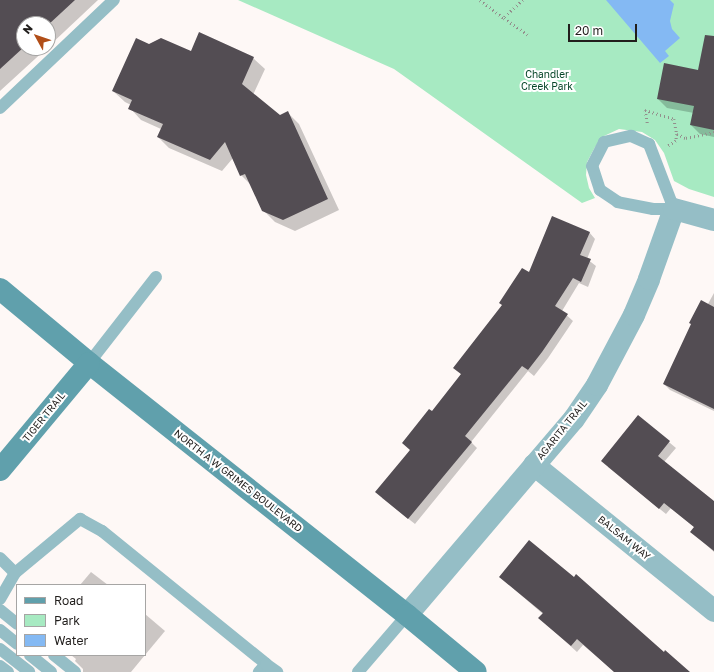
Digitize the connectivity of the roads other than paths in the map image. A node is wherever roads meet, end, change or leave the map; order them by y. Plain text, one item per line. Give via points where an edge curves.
1 (114, 0) edge
2 (0, 108) edge
3 (674, 209) junction
4 (714, 220) edge
5 (156, 277) dead end
6 (0, 289) edge
7 (88, 363) junction
8 (534, 464) junction
9 (0, 470) edge
10 (0, 558) edge
11 (15, 573) junction
12 (0, 599) edge
13 (0, 610) edge
14 (714, 611) edge
15 (406, 615) junction
16 (16, 623) edge
17 (0, 630) edge
18 (16, 643) edge
19 (0, 649) edge
20 (31, 656) edge
21 (55, 656) edge
22 (0, 666) edge
23 (262, 668) edge
24 (8, 672) edge
25 (29, 672) edge
26 (51, 672) edge
27 (75, 672) edge
28 (277, 672) edge
29 (358, 672) edge
30 (476, 672) edge

1 - 2 lane
3 - 3 lane via 653,209 618,202 600,190 592,166 604,142 631,136 649,144
3 - 4 street
3 - 8 street, AGARITA TRAIL via 634,315 596,385 574,419
5 - 7 lane
6 - 7 main road, NORTH A W GRIMES BOULEVARD
7 - 9 main road, TIGER TRAIL
7 - 15 main road, NORTH A W GRIMES BOULEVARD
8 - 14 street, BALSAM WAY
8 - 15 street, AGARITA TRAIL
10 - 11 lane
11 - 12 lane
11 - 23 lane via 80,519 102,531
13 - 16 lane
15 - 29 lane
15 - 30 main road, NORTH A W GRIMES BOULEVARD
17 - 18 lane
19 - 25 lane
20 - 26 lane
21 - 27 lane
22 - 24 lane
23 - 28 lane

